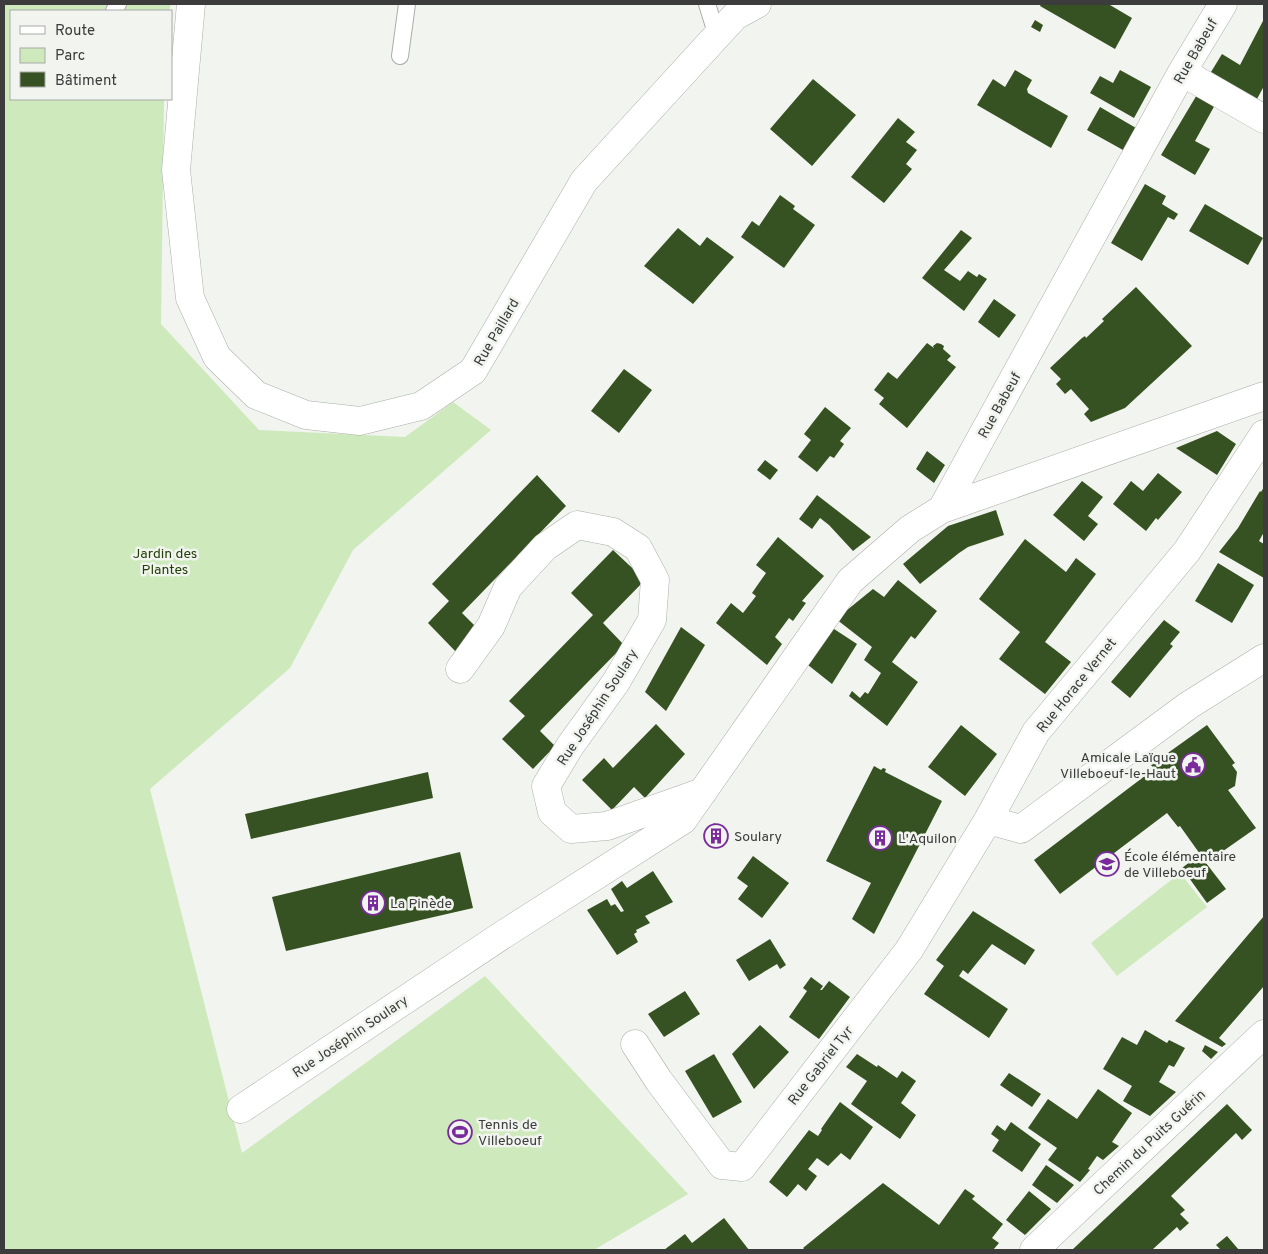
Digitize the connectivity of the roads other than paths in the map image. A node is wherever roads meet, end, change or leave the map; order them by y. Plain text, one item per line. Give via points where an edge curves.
1 (191, 4) edge
2 (406, 4) edge
3 (707, 4) edge
4 (757, 4) edge
5 (1223, 4) edge
6 (717, 36) junction
7 (400, 56) dead end
8 (1182, 72) junction
9 (1264, 119) edge
10 (1264, 396) edge
11 (1264, 434) edge
12 (942, 509) junction
13 (1264, 658) edge
14 (460, 669) dead end
15 (703, 792) junction
16 (988, 820) junction
17 (1264, 1034) edge
18 (635, 1044) dead end
19 (241, 1110) dead end
20 (1034, 1250) edge

1 - 6 street, Rue Paillard via 176,170 190,298 217,357 256,395 306,415 360,421 422,406 473,371 584,181
2 - 7 lane
3 - 6 lane
4 - 6 street, Rue Paillard via 735,16
5 - 8 street, Rue Babeuf
8 - 9 street
8 - 12 street, Rue Babeuf
10 - 12 street
11 - 16 street, Rue Horace Vernet via 1187,551 1036,732
12 - 15 street, Rue Joséphin Soulary via 910,529 850,581
13 - 16 street via 1189,705 1021,829
14 - 15 street, Rue Joséphin Soulary via 491,626 508,587 545,547 577,525 613,532 638,548 656,580 652,620 616,682 546,786 552,812 571,829 607,826
15 - 19 street, Rue Joséphin Soulary via 683,820 504,934
16 - 18 street, Rue Gabriel Tyr via 909,950 742,1167 722,1165
17 - 20 street, Chemin du Puits Guérin

